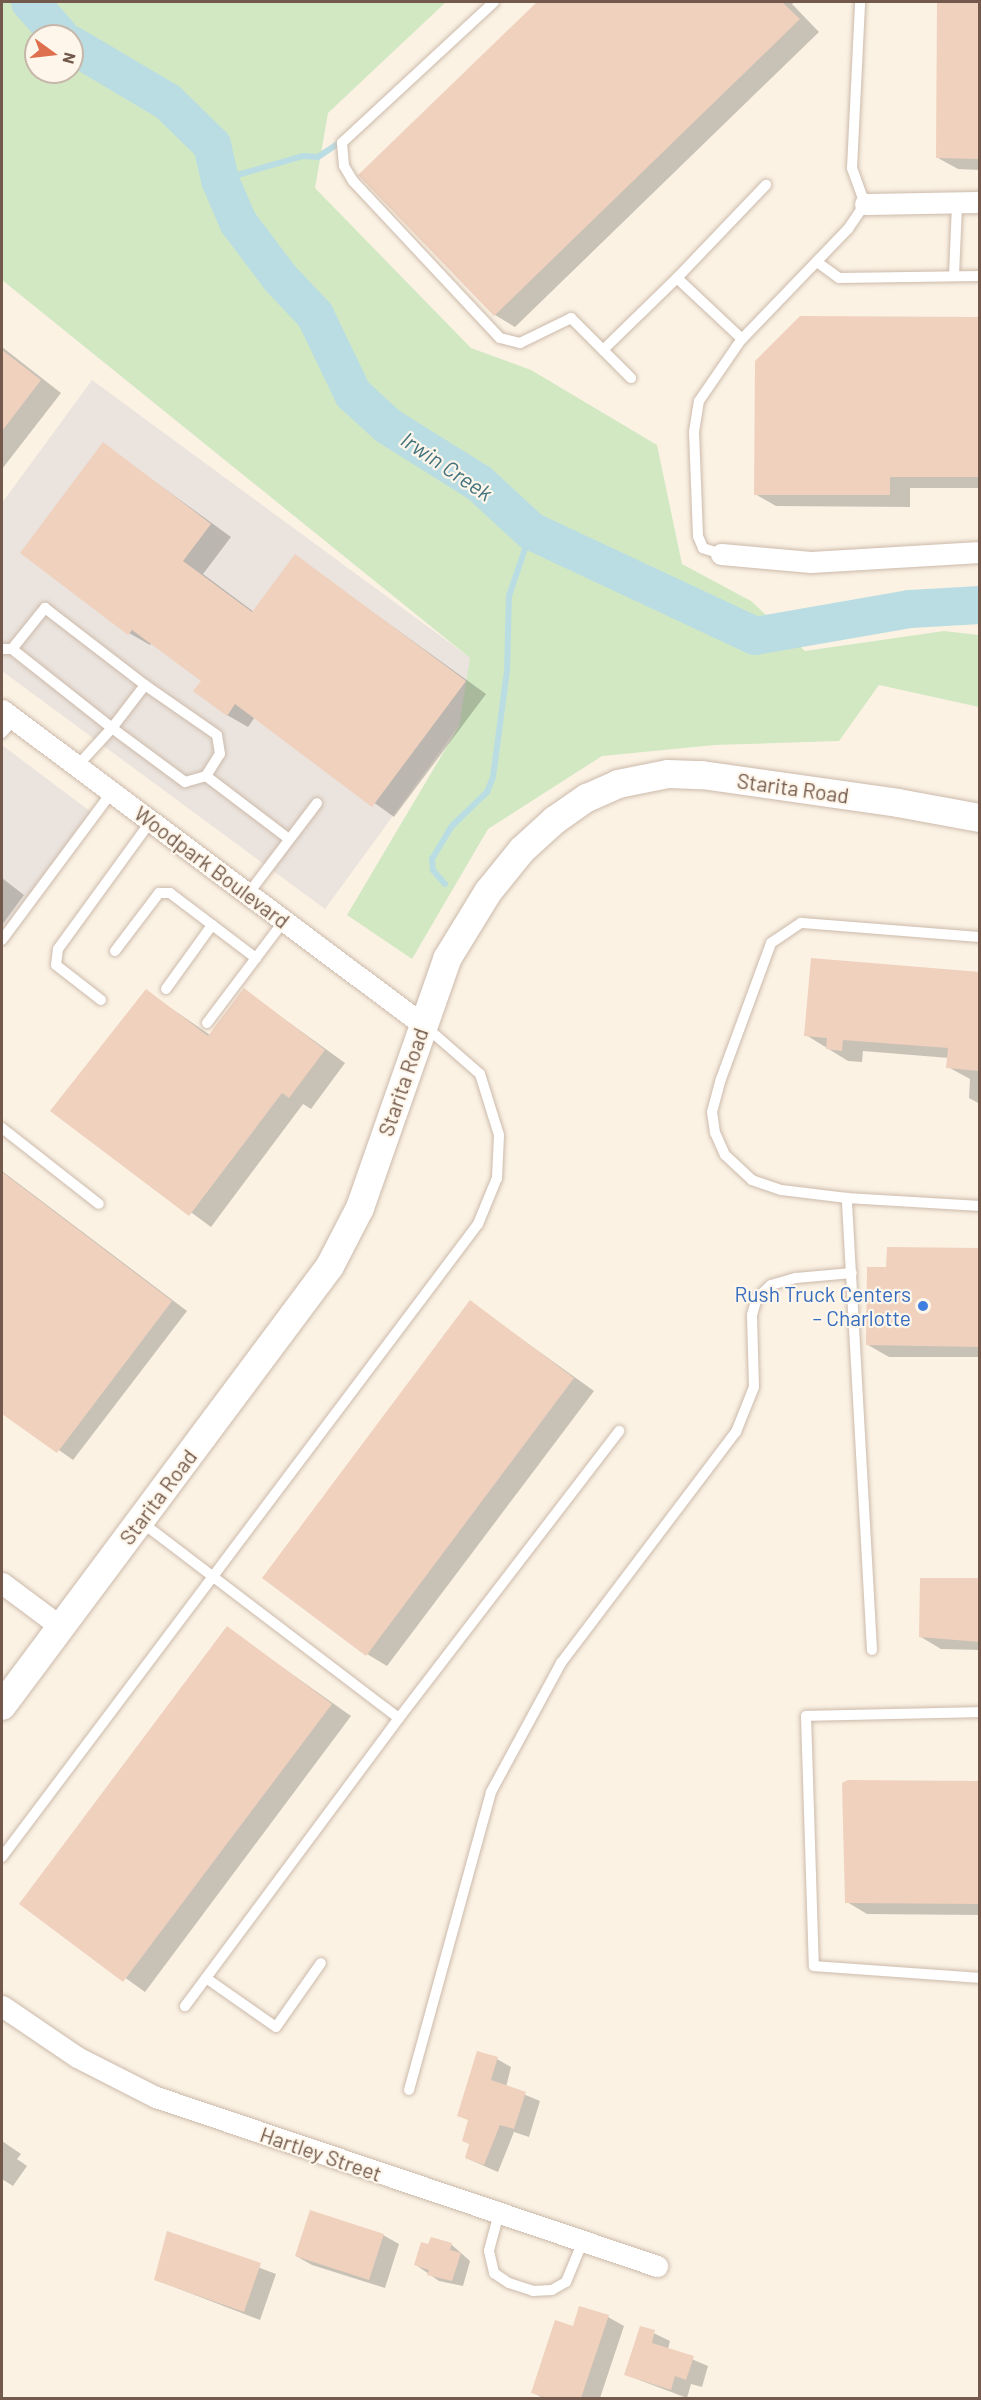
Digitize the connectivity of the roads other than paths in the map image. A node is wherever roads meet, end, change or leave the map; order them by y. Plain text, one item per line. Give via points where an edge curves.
1 (494, 2) edge
2 (860, 2) edge
3 (766, 185) dead end
4 (980, 202) edge
5 (957, 203) junction
6 (865, 204) junction
7 (817, 262) junction
8 (954, 276) junction
9 (980, 276) edge
10 (677, 278) junction
11 (743, 337) junction
12 (603, 350) junction
13 (631, 378) dead end
14 (980, 552) edge
15 (721, 554) joint
16 (7, 649) edge
17 (146, 685) junction
18 (6, 721) edge
19 (112, 728) junction
20 (77, 766) junction
21 (206, 776) junction
22 (112, 792) junction
23 (317, 804) dead end
24 (980, 818) edge
25 (151, 821) junction
26 (289, 840) junction
27 (248, 894) junction
28 (284, 921) junction
29 (213, 925) junction
30 (980, 937) edge
31 (2, 940) edge
32 (116, 951) dead end
33 (256, 958) junction
34 (165, 989) dead end
35 (101, 1000) dead end
36 (207, 1023) dead end
37 (422, 1024) junction
38 (2, 1128) edge
39 (848, 1198) junction
40 (99, 1204) dead end
41 (980, 1206) edge
42 (852, 1273) junction
43 (619, 1431) dead end
44 (140, 1520) junction
45 (215, 1578) junction
46 (2, 1583) edge
47 (61, 1627) junction
48 (872, 1650) dead end
49 (2, 1706) edge
50 (980, 1712) edge
51 (399, 1718) junction
52 (2, 1857) edge
53 (321, 1963) dead end
54 (206, 1978) junction
55 (980, 1978) edge
56 (2, 2006) edge
57 (185, 2006) dead end
58 (409, 2090) dead end
59 (498, 2213) junction
60 (583, 2241) junction
61 (657, 2266) dead end

1 - 12 lane via 342,143 344,166 353,181 500,338 520,343 571,318
2 - 6 lane via 852,168
3 - 10 lane
4 - 5 street
5 - 6 street
5 - 8 lane
6 - 7 lane
7 - 8 lane via 839,278
7 - 11 lane
8 - 9 lane
10 - 11 lane
10 - 12 lane
11 - 15 lane via 699,400 694,432 698,536 703,548
12 - 13 lane
14 - 15 street via 811,562
16 - 17 lane via 45,608
16 - 19 lane
17 - 19 lane
17 - 21 lane via 217,735 220,754
18 - 20 street, Woodpark Boulevard
19 - 20 lane
19 - 21 lane via 185,782
20 - 22 street, Woodpark Boulevard
21 - 26 lane
22 - 25 street, Woodpark Boulevard
22 - 31 lane
23 - 26 lane
24 - 37 street, Starita Road via 702,776 668,774 618,784 587,798 555,820 515,858 469,920 447,959
25 - 27 street, Woodpark Boulevard
25 - 35 lane via 58,949 56,965
26 - 27 lane
27 - 28 street, Woodpark Boulevard
28 - 33 lane
28 - 37 street, Woodpark Boulevard
29 - 32 lane via 170,893 159,893
29 - 33 lane
29 - 34 lane
30 - 39 lane via 801,923 771,943 712,1112 715,1133 726,1155 752,1180 781,1190
33 - 36 lane
37 - 44 street, Starita Road via 360,1208 330,1266
37 - 45 lane via 480,1074 499,1135 497,1178 478,1224
38 - 40 lane
39 - 41 lane
39 - 42 lane
42 - 48 lane
42 - 58 lane via 796,1278 771,1285 757,1298 752,1315 754,1387 736,1432 561,1663 490,1792
43 - 51 lane
44 - 45 lane
44 - 47 street, Starita Road
45 - 51 lane
45 - 52 lane
46 - 47 street
47 - 49 street, Starita Road
50 - 55 lane via 806,1716 814,1966
51 - 54 lane
53 - 54 lane via 276,2027
54 - 57 lane
56 - 59 street, Hartley Street via 77,2057 156,2097
59 - 60 street, Hartley Street
59 - 60 lane via 489,2251 494,2272 509,2283 533,2291 552,2290 566,2282
60 - 61 street, Hartley Street

